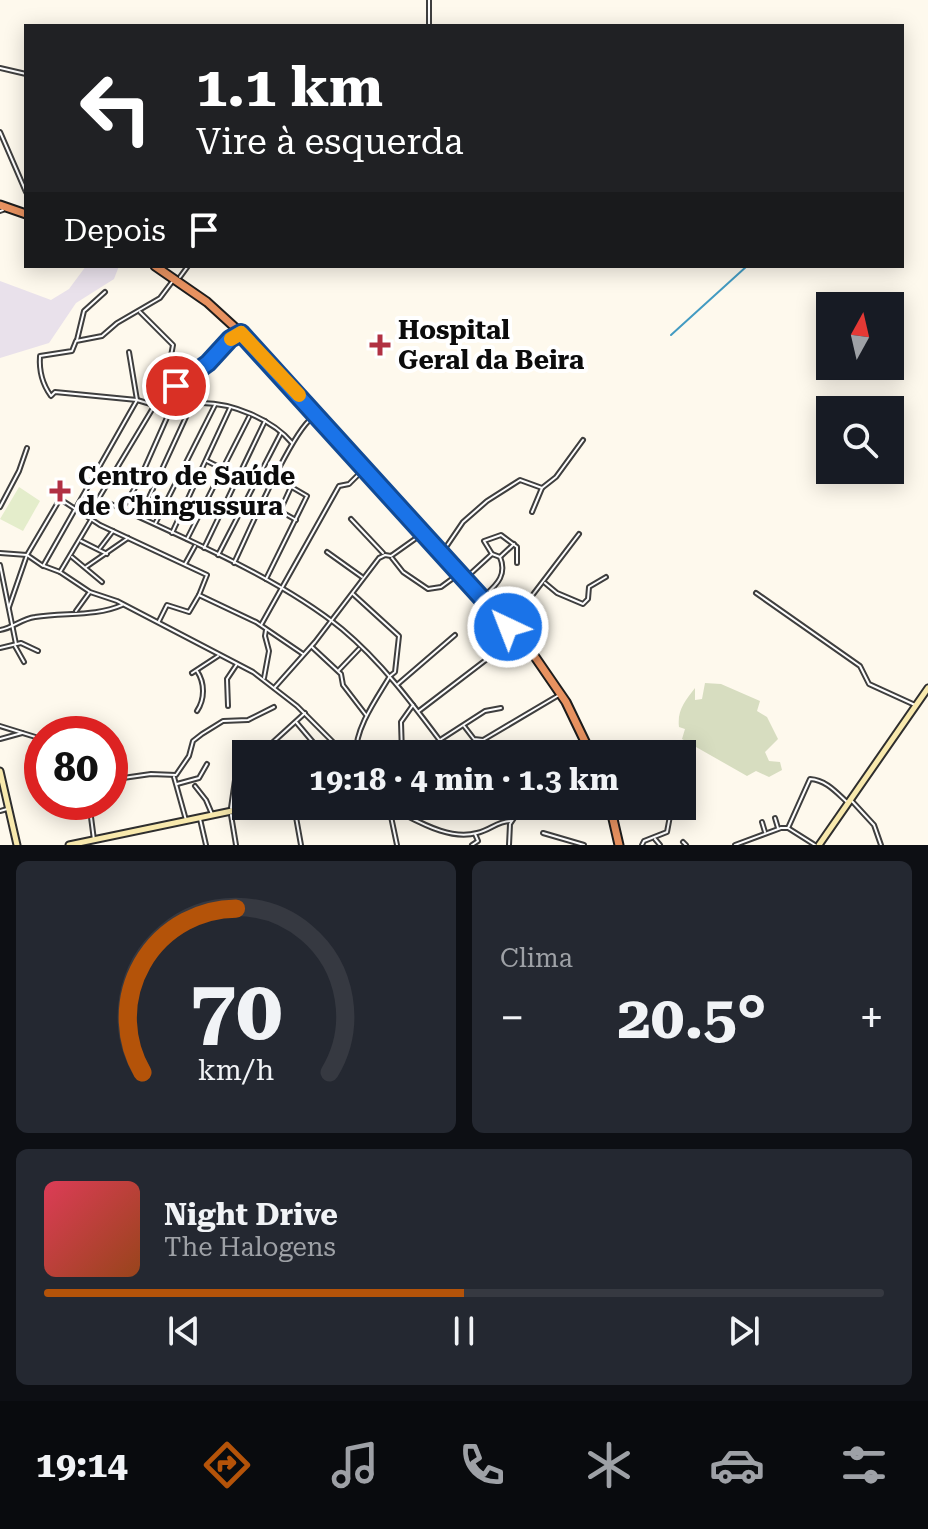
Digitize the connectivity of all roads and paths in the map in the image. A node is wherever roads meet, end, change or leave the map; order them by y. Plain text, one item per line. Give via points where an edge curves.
1 (429, 0) edge
2 (429, 24) edge
3 (0, 68) edge
4 (24, 74) edge
5 (0, 132) edge
6 (24, 187) edge
7 (1, 209) edge
8 (24, 215) edge
9 (159, 268) edge
10 (164, 268) edge
11 (186, 268) edge
12 (177, 278) junction
13 (105, 292) dead end
14 (139, 311) junction
15 (241, 333) junction
16 (76, 341) junction
17 (129, 352) dead end
18 (165, 388) junction
19 (137, 400) junction
20 (157, 401) junction
21 (173, 404) junction
22 (192, 404) junction
23 (154, 405) junction
24 (215, 405) junction
25 (230, 408) junction
26 (317, 415) junction
27 (250, 416) junction
28 (265, 421) junction
29 (282, 432) junction
30 (583, 440) dead end
31 (294, 444) junction
32 (27, 448) dead end
33 (206, 460) junction
34 (365, 468) junction
35 (223, 469) junction
36 (238, 476) junction
37 (276, 478) junction
38 (253, 484) junction
39 (292, 486) junction
40 (542, 488) junction
41 (100, 499) junction
42 (0, 507) edge
43 (75, 508) junction
44 (122, 510) junction
45 (532, 512) dead end
46 (88, 516) junction
47 (140, 518) junction
48 (92, 519) junction
49 (351, 519) dead end
50 (297, 520) junction
51 (154, 525) junction
52 (113, 531) junction
53 (422, 533) junction
54 (172, 534) junction
55 (579, 534) dead end
56 (128, 537) junction
57 (80, 540) junction
58 (186, 541) junction
59 (514, 544) junction
60 (195, 545) junction
61 (99, 549) junction
62 (203, 549) junction
63 (443, 550) junction
64 (327, 552) dead end
65 (0, 553) edge
66 (107, 554) junction
67 (492, 554) junction
68 (27, 555) junction
69 (385, 555) junction
70 (217, 556) junction
71 (391, 556) junction
72 (71, 557) junction
73 (500, 557) junction
74 (517, 563) dead end
75 (185, 564) junction
76 (234, 564) junction
77 (0, 565) edge
78 (43, 566) junction
79 (86, 567) junction
80 (60, 572) junction
81 (463, 575) junction
82 (363, 577) junction
83 (606, 577) dead end
84 (265, 580) junction
85 (102, 582) dead end
86 (545, 582) junction
87 (280, 589) junction
88 (90, 592) junction
89 (756, 593) dead end
90 (353, 594) junction
91 (199, 595) junction
92 (484, 595) junction
93 (124, 605) junction
94 (9, 607) junction
95 (76, 612) junction
96 (262, 619) junction
97 (331, 620) junction
98 (159, 622) junction
99 (256, 622) junction
100 (261, 625) junction
101 (509, 625) junction
102 (12, 626) junction
103 (267, 628) junction
104 (0, 630) edge
105 (455, 635) dead end
106 (517, 637) junction
107 (15, 644) junction
108 (311, 647) junction
109 (360, 647) junction
110 (0, 648) edge
111 (38, 651) dead end
112 (219, 654) junction
113 (304, 655) junction
114 (24, 662) dead end
115 (237, 663) junction
116 (197, 671) junction
117 (338, 671) junction
118 (192, 673) dead end
119 (390, 676) junction
120 (263, 679) junction
121 (397, 685) junction
122 (275, 687) junction
123 (928, 688) edge
124 (561, 694) junction
125 (413, 705) junction
126 (916, 705) junction
127 (228, 706) dead end
128 (274, 707) dead end
129 (501, 708) dead end
130 (197, 711) dead end
131 (419, 712) junction
132 (305, 713) junction
133 (367, 717) junction
134 (295, 721) junction
135 (0, 726) edge
136 (464, 726) junction
137 (22, 732) joint
138 (0, 739) edge
139 (278, 740) edge
140 (311, 740) edge
141 (331, 740) edge
142 (357, 740) edge
143 (402, 740) edge
144 (439, 740) joint
145 (585, 740) edge
146 (586, 740) edge
147 (207, 764) dead end
148 (0, 771) edge
149 (174, 775) junction
150 (128, 777) edge
151 (175, 785) junction
152 (195, 786) dead end
153 (850, 801) junction
154 (232, 803) edge
155 (9, 809) junction
156 (0, 811) edge
157 (231, 811) junction
158 (212, 815) junction
159 (200, 818) junction
160 (775, 818) dead end
161 (91, 820) edge
162 (297, 820) edge
163 (392, 820) edge
164 (421, 820) edge
165 (611, 820) edge
166 (669, 820) edge
167 (187, 821) junction
168 (511, 821) joint
169 (762, 822) dead end
170 (778, 828) junction
171 (788, 828) junction
172 (804, 830) dead end
173 (765, 832) junction
174 (543, 833) dead end
175 (475, 834) junction
176 (800, 835) junction
177 (109, 837) junction
178 (654, 838) junction
179 (94, 840) junction
180 (747, 841) junction
181 (17, 845) edge
182 (69, 845) edge
183 (111, 845) edge
184 (206, 845) edge
185 (236, 845) edge
186 (301, 845) edge
187 (397, 845) edge
188 (472, 845) edge
189 (509, 845) edge
190 (584, 845) edge
191 (617, 845) edge
192 (642, 845) edge
193 (660, 845) edge
194 (735, 845) edge
195 (750, 845) edge
196 (817, 845) edge
197 (881, 845) edge

1 - 2 street
3 - 4 street
5 - 6 street
7 - 8 highway
9 - 12 highway
10 - 12 highway
11 - 12 street
12 - 14 street
12 - 15 highway
12 - 63 highway via 246,333
13 - 16 street via 84,311
14 - 16 street via 102,336
14 - 18 street via 173,345
15 - 18 street via 185,380
15 - 26 highway
16 - 19 street via 69,352 40,356 49,395
17 - 19 street
18 - 20 street
19 - 23 street
19 - 43 street
20 - 21 street
20 - 23 street
21 - 22 street
21 - 44 street
22 - 24 street
22 - 47 street
23 - 41 street
24 - 25 street
24 - 51 street
25 - 27 street
25 - 33 street
26 - 31 street
26 - 34 highway
27 - 28 street
27 - 35 street
28 - 29 street
28 - 36 street
29 - 31 street
29 - 38 street
30 - 40 street
31 - 37 street
32 - 42 street
33 - 35 street
33 - 54 street
34 - 53 highway
34 - 87 street via 349,484 339,486
35 - 36 street
35 - 58 street
36 - 38 street
36 - 62 street
37 - 39 street
37 - 76 street
38 - 70 street
39 - 50 street via 307,496
39 - 50 street via 280,511
40 - 45 street
40 - 63 street via 520,480 507,487 463,522
41 - 44 street
41 - 46 street
43 - 46 street
43 - 68 street via 58,500
43 - 78 street
44 - 47 street
46 - 48 street
47 - 51 street
48 - 52 street
48 - 57 street
49 - 69 street
50 - 84 street
51 - 54 street
52 - 56 street
52 - 61 street
53 - 71 street
53 - 81 highway
54 - 58 street
55 - 86 street
56 - 66 street
56 - 75 street
57 - 61 street
57 - 72 street
58 - 60 street
59 - 67 street via 501,535 485,540
59 - 73 street
59 - 74 street
60 - 62 street
60 - 75 street
61 - 66 street
62 - 70 street
63 - 81 highway
64 - 82 street
65 - 68 street
66 - 79 street
67 - 73 street
67 - 81 street
68 - 78 street
68 - 94 street
69 - 71 street
69 - 82 street
70 - 76 street
71 - 81 street via 428,589
72 - 79 street
72 - 80 street
73 - 92 street via 500,581
75 - 91 street via 208,576
76 - 84 street
77 - 94 street
78 - 80 street
79 - 85 street
80 - 88 street
81 - 92 highway
81 - 101 highway
82 - 90 street
83 - 86 street via 589,587 583,604
84 - 87 street
86 - 101 street
87 - 96 street
87 - 97 street
88 - 93 street
88 - 95 street
89 - 126 street via 860,666 869,684
90 - 97 street
90 - 119 street via 399,634 398,663
91 - 98 street via 189,612 167,605
91 - 99 street
92 - 101 highway
93 - 95 street via 101,613
93 - 98 street
94 - 102 street
95 - 102 street via 25,619
96 - 99 street
96 - 100 street
97 - 108 street
97 - 109 street
98 - 112 street
99 - 100 street
100 - 103 street
101 - 106 highway
101 - 146 highway via 564,693
102 - 104 street
102 - 107 street
103 - 113 street
103 - 120 street
105 - 121 street
106 - 124 highway
106 - 131 street
107 - 110 street
107 - 111 street
107 - 114 street
108 - 113 street
108 - 117 street
109 - 117 street
109 - 119 street
112 - 115 street
112 - 116 street
113 - 122 street
115 - 120 street
115 - 127 street via 226,683
116 - 118 street
116 - 130 street via 203,688
117 - 133 street
119 - 121 street
119 - 133 street
120 - 122 street
121 - 125 street
122 - 132 street
123 - 126 street
124 - 136 street via 483,740 476,740
124 - 145 highway
125 - 131 street
125 - 143 street via 401,722
126 - 153 street
128 - 149 street via 248,720 223,721 202,734
129 - 136 street via 485,711
131 - 144 street
132 - 134 street
132 - 141 street
133 - 142 street
134 - 139 street
134 - 140 street
135 - 137 street
136 - 144 street
137 - 138 street
147 - 151 street via 199,778
148 - 155 street
149 - 150 street
149 - 151 street
151 - 167 street
152 - 158 street
153 - 171 street via 810,779
153 - 196 street
153 - 197 street via 874,825
154 - 157 street
155 - 156 street
155 - 181 street
157 - 158 street
157 - 185 street
158 - 159 street
159 - 167 street
159 - 184 street
160 - 170 street
161 - 179 street
162 - 186 street
163 - 187 street
164 - 175 street via 455,835
165 - 191 highway
166 - 178 street via 668,831
167 - 177 street
168 - 175 street
168 - 189 street
169 - 173 street
170 - 171 street
170 - 173 street
171 - 176 street
172 - 176 street
173 - 180 street
174 - 190 street
175 - 188 street via 478,841
176 - 196 street
177 - 179 street
177 - 183 street
178 - 192 street
178 - 193 street
179 - 182 street
180 - 194 street
180 - 195 street

